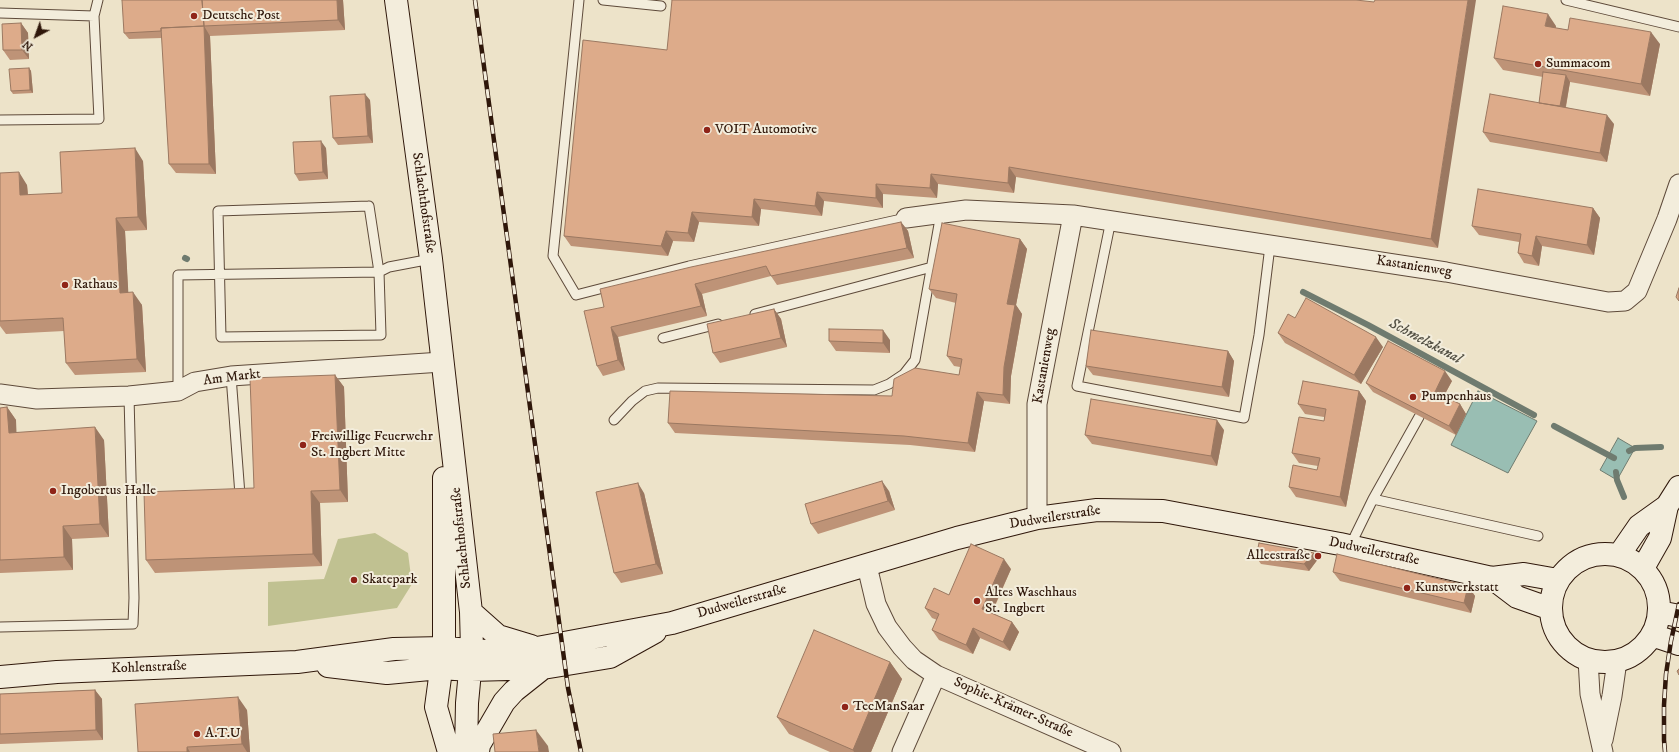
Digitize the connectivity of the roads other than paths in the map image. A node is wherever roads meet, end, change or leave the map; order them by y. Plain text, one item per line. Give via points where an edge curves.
1 (98, 0) edge
2 (396, 0) edge
3 (579, 0) edge
4 (603, 0) edge
5 (1566, 0) edge
6 (661, 6) dead end
7 (0, 13) edge
8 (94, 16) junction
9 (1679, 27) edge
10 (0, 120) edge
11 (1679, 184) edge
12 (941, 213) junction
13 (1072, 215) junction
14 (906, 218) joint
15 (1111, 220) junction
16 (1270, 246) junction
17 (431, 259) junction
18 (932, 267) junction
19 (379, 272) junction
20 (220, 273) junction
21 (748, 316) edge
22 (725, 322) edge
23 (663, 338) dead end
24 (442, 362) junction
25 (231, 376) junction
26 (178, 391) junction
27 (0, 394) edge
28 (128, 396) junction
29 (447, 406) junction
30 (1419, 417) edge
31 (614, 420) dead end
32 (1679, 488) edge
33 (240, 495) edge
34 (1373, 499) junction
35 (1666, 506) junction
36 (1037, 518) junction
37 (1538, 536) dead end
38 (1350, 547) junction
39 (1619, 555) junction
40 (867, 566) junction
41 (1643, 568) junction
42 (1492, 578) junction
43 (1558, 580) junction
44 (1551, 609) junction
45 (471, 612) junction
46 (1669, 614) edge
47 (0, 627) edge
48 (1652, 635) junction
49 (1679, 644) edge
50 (442, 658) junction
51 (540, 658) junction
52 (1588, 659) junction
53 (472, 660) junction
54 (1617, 661) junction
55 (936, 675) junction
56 (0, 677) edge
57 (1603, 748) edge
58 (449, 752) edge
59 (466, 752) edge
60 (478, 752) edge
61 (902, 752) edge
62 (1111, 752) edge

1 - 8 lane
2 - 17 main road, Schlachthofstraße
3 - 14 lane via 553,256 576,295 688,266
4 - 6 lane
5 - 9 lane
7 - 8 lane
8 - 10 lane via 99,119
11 - 16 street, Kastanienweg via 1637,291 1625,301 1608,302 1446,272
12 - 13 street, Kastanienweg via 966,210
12 - 14 street, Kastanienweg
12 - 18 lane
13 - 15 street, Kastanienweg
13 - 36 street, Kastanienweg via 1037,404
15 - 16 street, Kastanienweg
15 - 16 lane via 1077,386 1244,418 1259,335
17 - 19 lane via 389,267
17 - 24 main road, Schlachthofstraße
18 - 21 lane
18 - 31 lane via 916,360 904,374 889,384 874,390 658,388 645,391
19 - 20 lane
19 - 20 lane via 369,206 218,211
19 - 20 lane via 381,335 222,337
20 - 26 lane via 178,275
22 - 23 lane
24 - 25 street, Am Markt
24 - 29 main road, Schlachthofstraße
25 - 26 street, Am Markt via 195,382
25 - 33 lane
26 - 28 street, Am Markt
27 - 28 street, Am Markt via 37,399
28 - 47 lane via 134,598 132,624
29 - 45 main road, Schlachthofstraße
29 - 50 main road, Schlachthofstraße
30 - 34 lane
32 - 35 main road
34 - 37 lane
34 - 38 lane
35 - 39 main road via 1639,526
35 - 41 main road via 1660,538
36 - 38 main road, Dudweilerstraße via 1098,510 1163,511
36 - 40 main road, Dudweilerstraße via 957,538
38 - 42 main road, Dudweilerstraße
39 - 41 main road
39 - 43 main road via 1591,555 1567,569
40 - 51 main road, Dudweilerstraße via 672,623
40 - 55 street, Sophie-Krämer-Straße via 876,604 887,627 914,660
41 - 46 main road
42 - 43 main road, Dudweilerstraße via 1524,574
42 - 44 main road, Dudweilerstraße via 1517,597
43 - 44 main road via 1551,599
44 - 52 main road via 1556,629 1566,645 1576,654
45 - 51 main road via 498,636
45 - 53 main road, Schlachthofstraße
46 - 48 main road via 1657,624
48 - 49 main road
48 - 54 main road via 1637,652
50 - 53 main road, Dudweilerstraße
50 - 56 main road, Kohlenstraße via 394,649 297,662 57,672
50 - 58 main road, Schlachthofstraße via 436,708
51 - 53 main road, Dudweilerstraße via 500,652
51 - 60 main road via 504,702 479,745
52 - 54 main road
52 - 57 street via 1590,694
53 - 59 main road, Schlachthofstraße via 467,703
54 - 57 street
55 - 61 street, Sophie-Krämer-Straße
55 - 62 street, Sophie-Krämer-Straße

